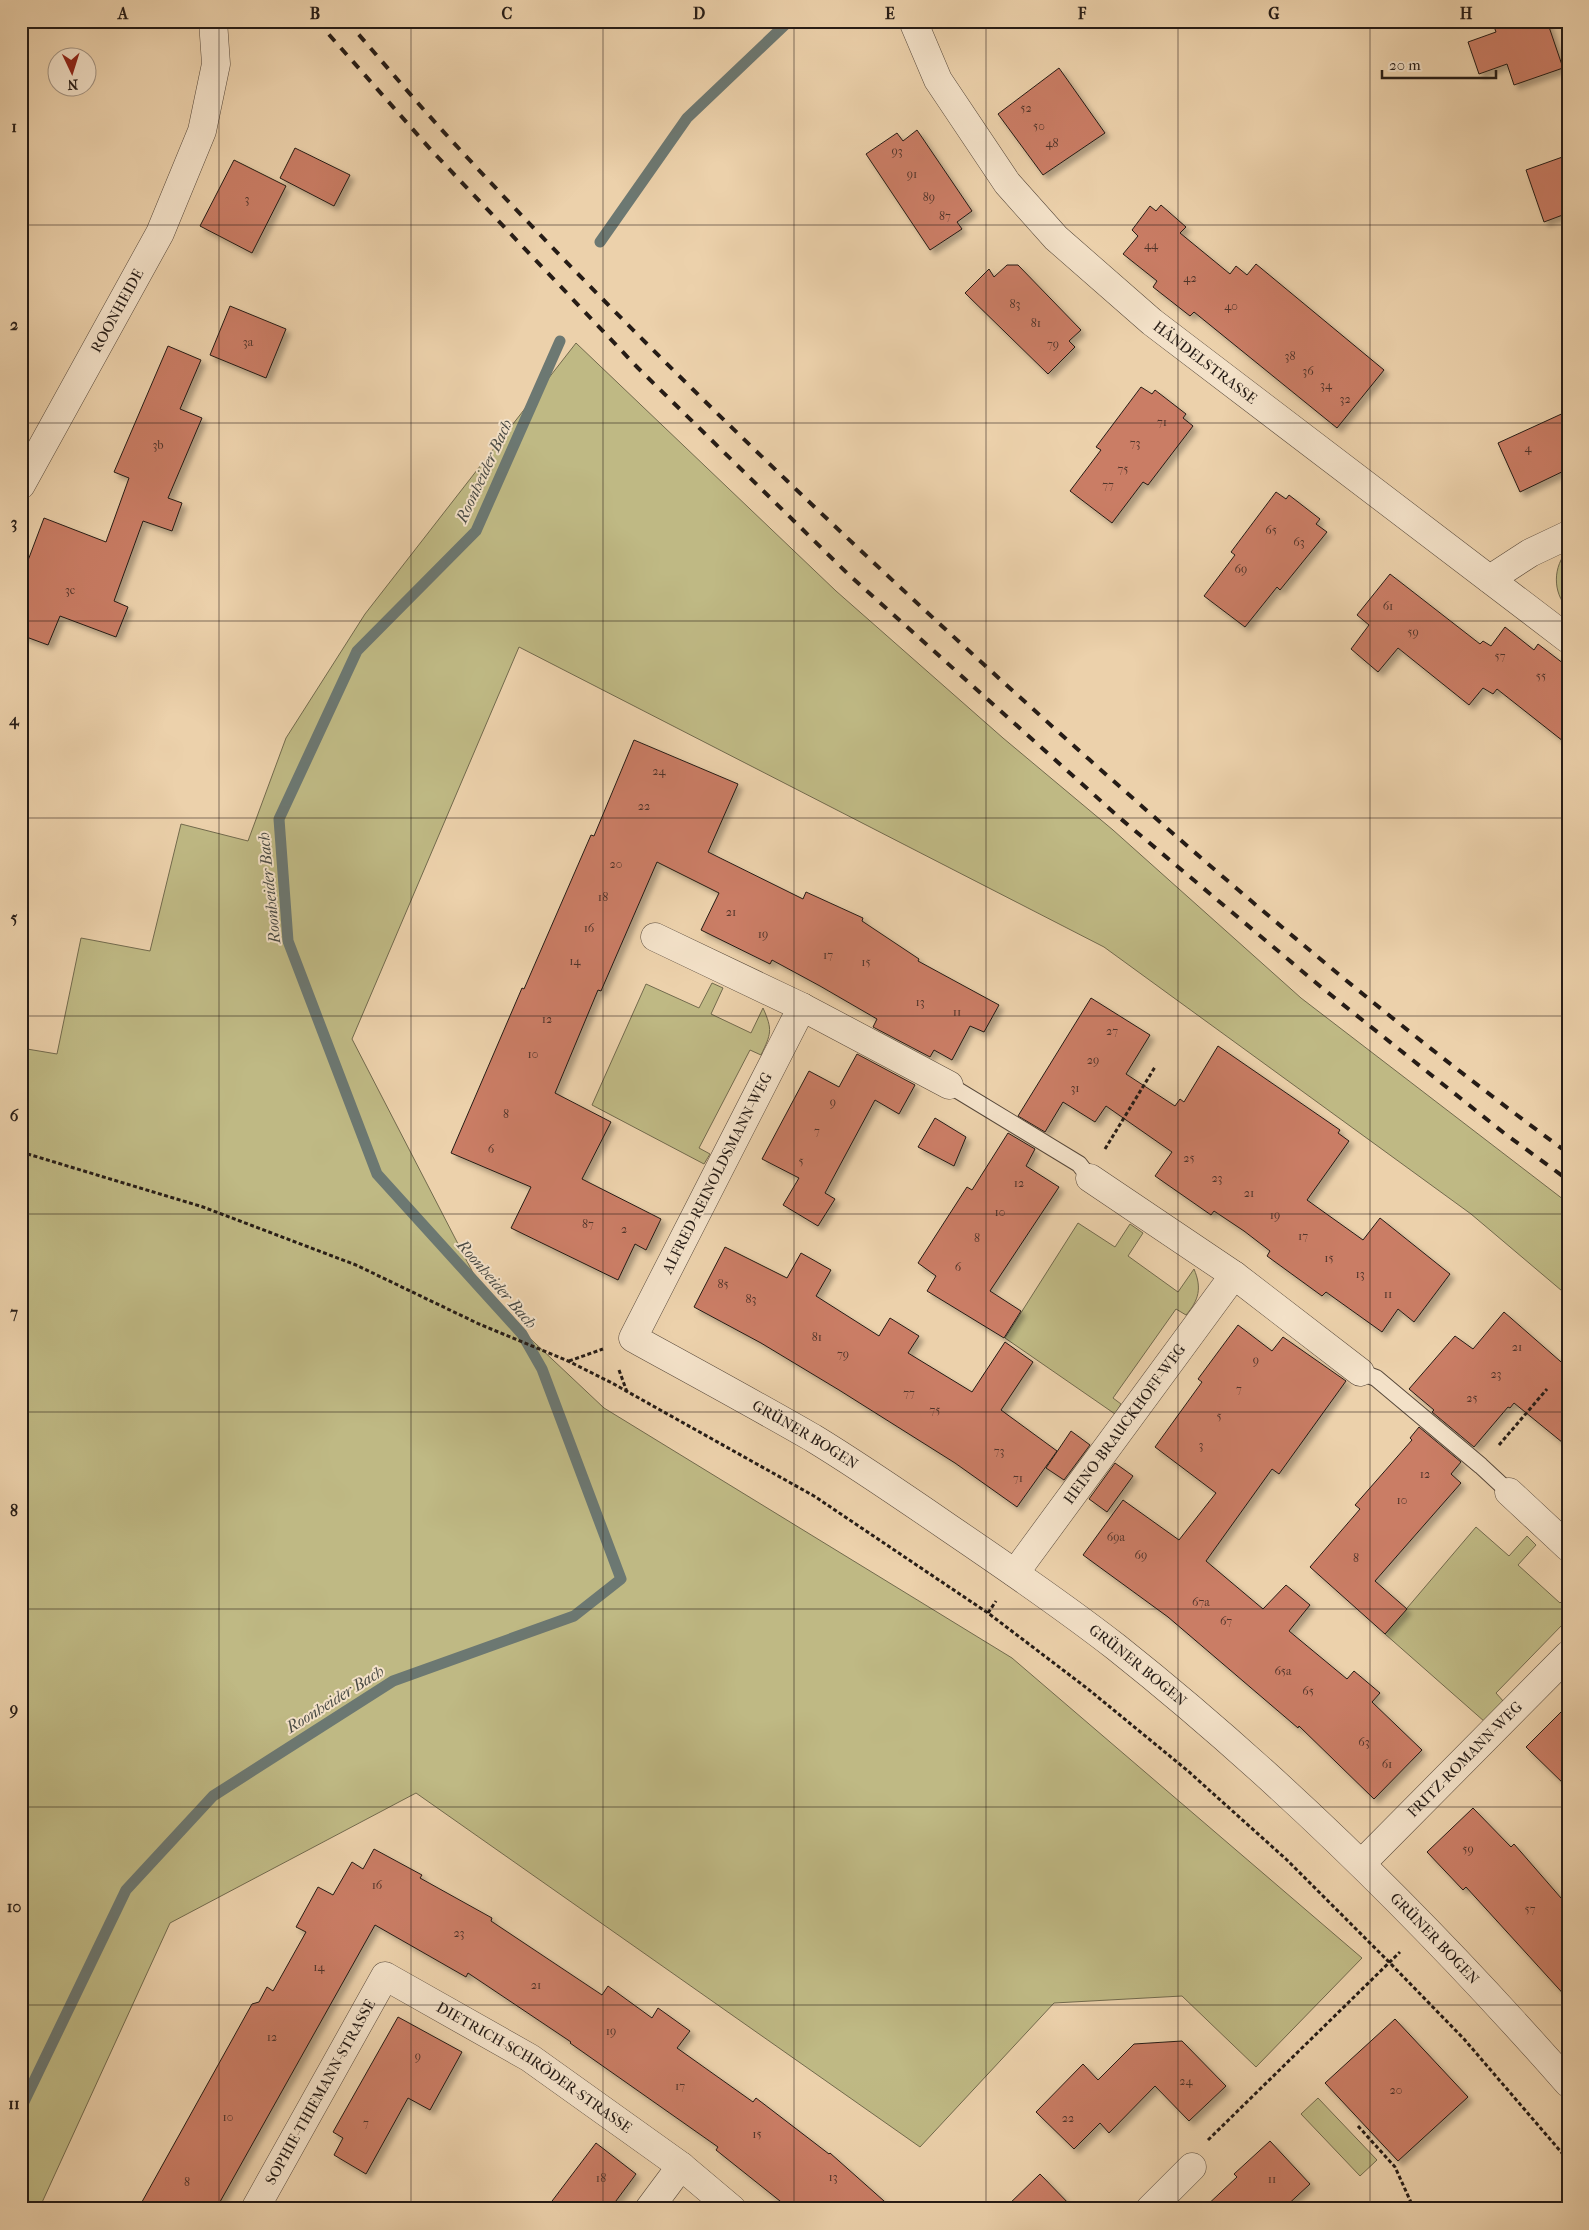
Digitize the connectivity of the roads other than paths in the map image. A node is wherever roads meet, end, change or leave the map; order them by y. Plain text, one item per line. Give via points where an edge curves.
1 (213, 21) edge
2 (913, 21) edge
3 (21, 485) edge
4 (1568, 535) edge
5 (1490, 579) junction
6 (1568, 639) edge
7 (655, 937) dead end
8 (802, 1007) junction
9 (949, 1085) joint
10 (1090, 1178) joint
11 (1234, 1275) junction
12 (621, 1342) joint
13 (1360, 1372) joint
14 (1510, 1492) joint
15 (1568, 1547) edge
16 (1016, 1573) junction
17 (1568, 1655) edge
18 (1362, 1863) junction
19 (385, 1976) joint
20 (1568, 2083) edge
21 (681, 2166) junction
22 (1192, 2168) road end
23 (255, 2209) edge
24 (650, 2209) edge
25 (732, 2209) edge
26 (1150, 2209) edge

1 - 3 street, ROONHEIDE via 216,64 202,131 160,233
2 - 5 street, HÄNDELSTRASSE via 938,80 1008,183 1056,238 1152,322
4 - 5 street via 1530,553
5 - 6 street, HÄNDELSTRASSE
7 - 8 street
8 - 9 street
8 - 12 street, ALFRED-REINOLDSMANN-WEG
9 - 10 lane via 1079,1164
10 - 11 street
11 - 13 street
11 - 16 street, HEINO-BRAUCKHOFF-WEG
12 - 16 street, GRÜNER BOGEN via 816,1440
13 - 14 lane via 1376,1378
14 - 15 street
16 - 18 street, GRÜNER BOGEN via 1114,1646 1207,1722
17 - 18 street, FRITZ-ROMANN-WEG
18 - 20 street, GRÜNER BOGEN via 1426,1927
19 - 21 street, DIETRICH-SCHRÖDER-STRASSE via 530,2058
19 - 23 street, SOPHIE-THIEMANN-STRASSE
21 - 24 street
21 - 25 street, DIETRICH-SCHRÖDER-STRASSE
22 - 26 street

